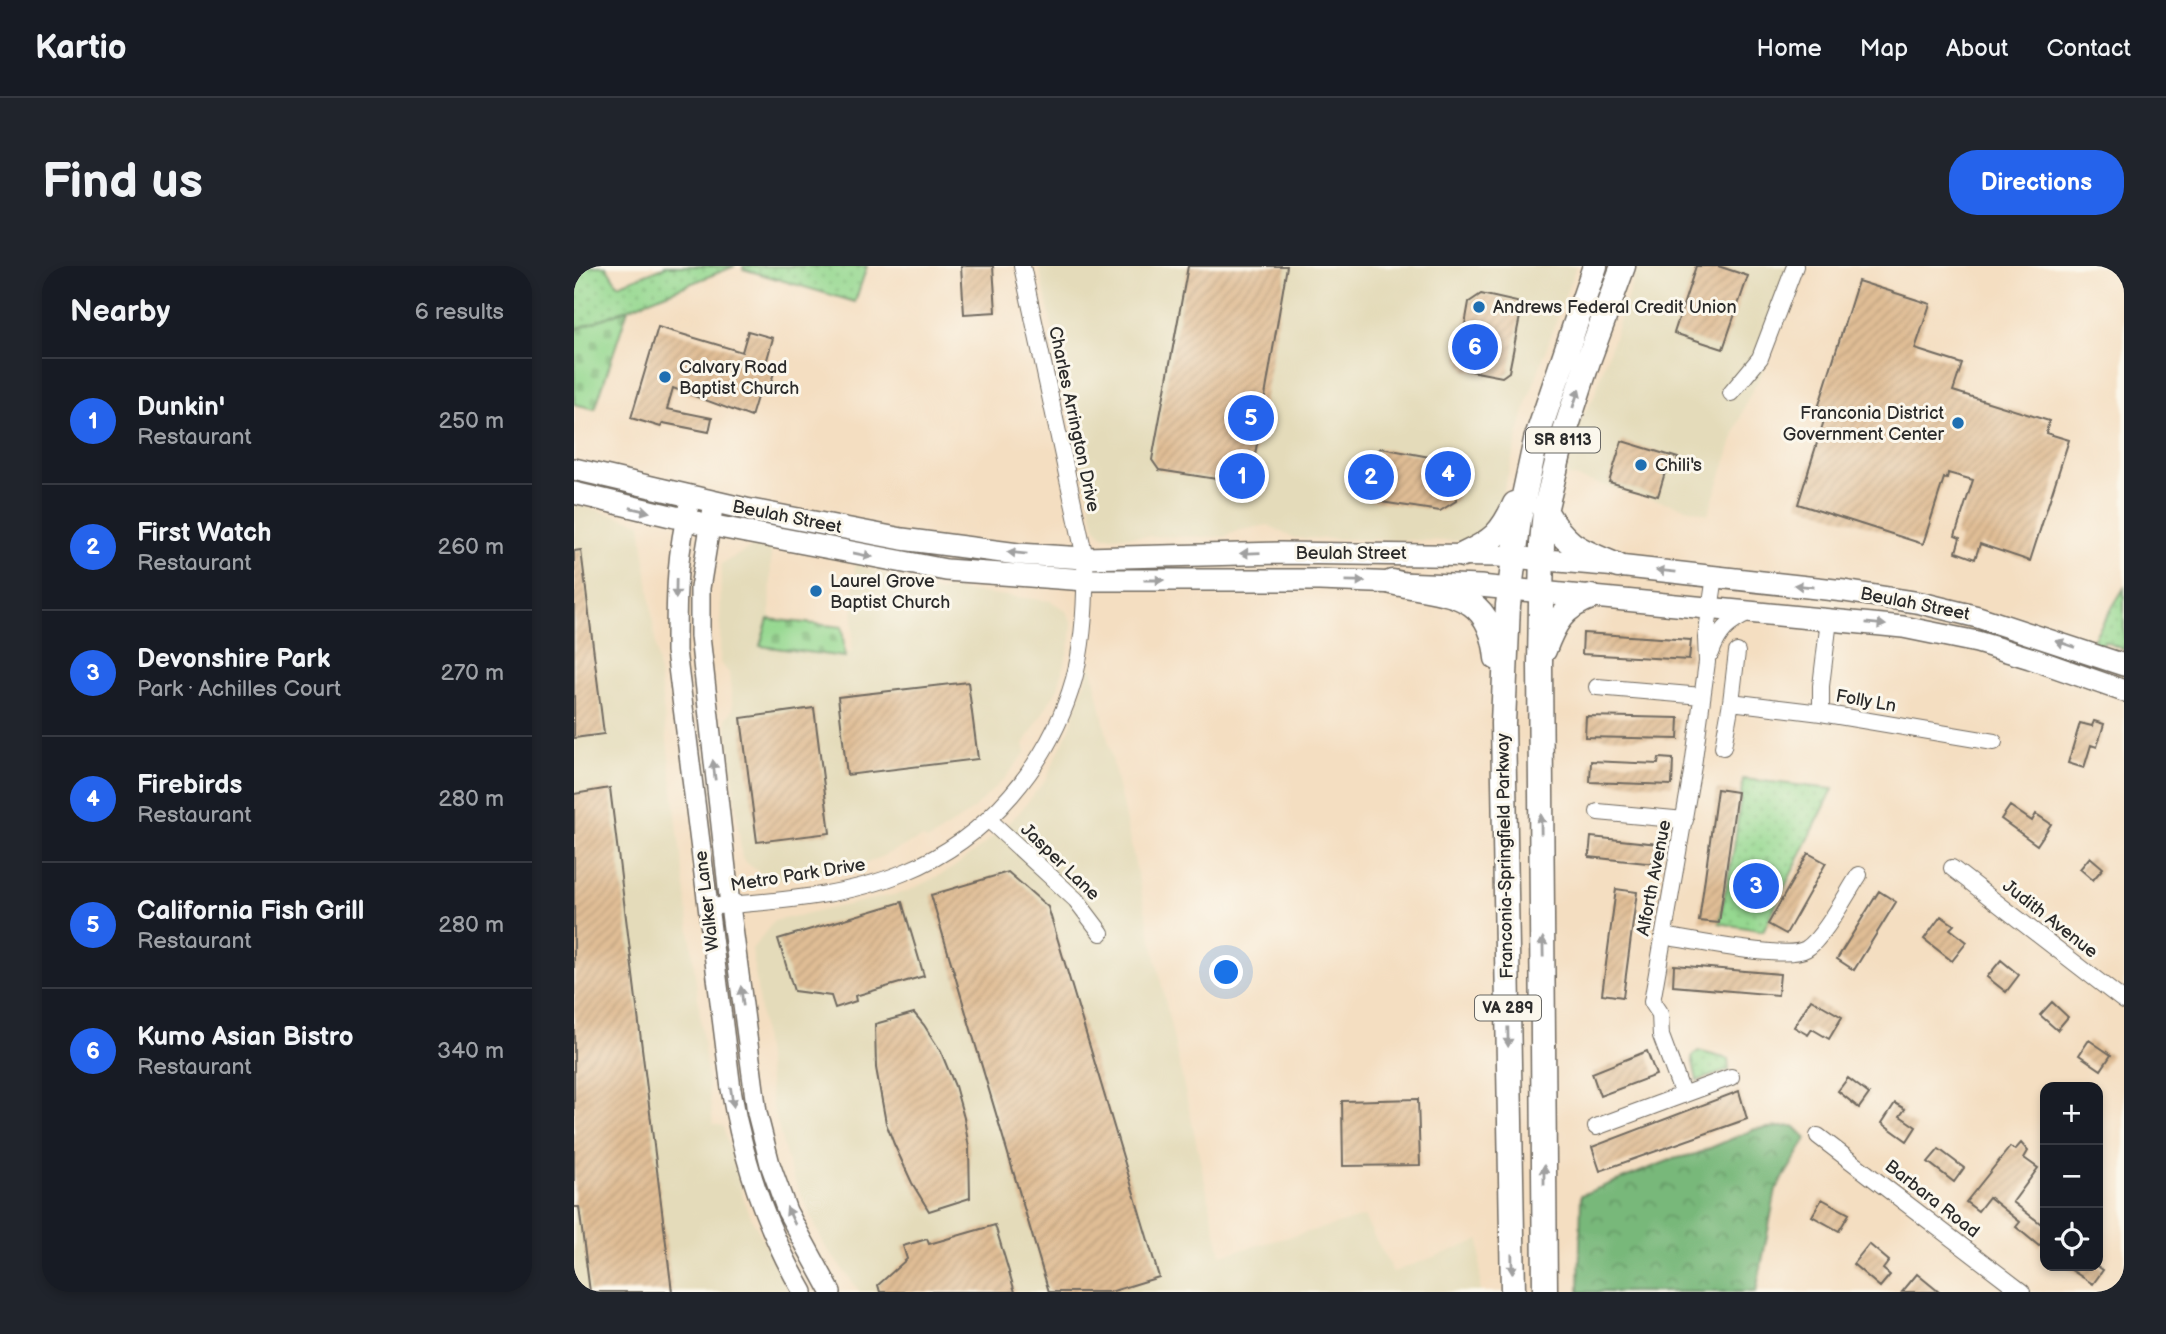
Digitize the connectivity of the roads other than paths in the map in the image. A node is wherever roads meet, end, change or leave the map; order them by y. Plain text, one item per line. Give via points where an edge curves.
1 (1022, 266) edge
2 (1595, 266) edge
3 (1623, 266) edge
4 (1795, 266) edge
5 (1731, 393) dead end
6 (574, 469) edge
7 (1526, 481) junction
8 (574, 493) edge
9 (691, 497) junction
10 (714, 502) junction
11 (1545, 511) junction
12 (685, 520) junction
13 (709, 525) junction
14 (1463, 555) junction
15 (1514, 557) junction
16 (1085, 558) junction
17 (1541, 559) junction
18 (1618, 566) junction
19 (1714, 576) junction
20 (1086, 580) junction
21 (1392, 582) junction
22 (1510, 589) junction
23 (1541, 591) junction
24 (1591, 597) junction
25 (1710, 608) junction
26 (1751, 612) junction
27 (1829, 620) junction
28 (1737, 652) dead end
29 (1707, 662) junction
30 (1540, 664) junction
31 (2124, 665) edge
32 (1597, 687) dead end
33 (2124, 691) edge
34 (1702, 696) junction
35 (1731, 702) junction
36 (1821, 713) junction
37 (1503, 723) junction
38 (1994, 742) dead end
39 (1723, 747) dead end
40 (1598, 812) dead end
41 (989, 820) junction
42 (1685, 821) junction
43 (1952, 868) dead end
44 (1859, 875) dead end
45 (730, 905) junction
46 (707, 907) junction
47 (1101, 933) dead end
48 (1663, 936) junction
49 (2124, 1001) edge
50 (1731, 1077) dead end
51 (1683, 1095) junction
52 (1596, 1127) dead end
53 (1818, 1136) dead end
54 (803, 1292) edge
55 (831, 1292) edge
56 (1513, 1292) edge
57 (1545, 1292) edge
58 (2022, 1292) edge

1 - 16 street, Charles Arrington Drive
2 - 7 main road, SR 8113 via 1551,391
11 -> 3 main road, SR 8113 via 1563,438
4 - 5 street via 1760,358
6 - 9 main road, Beulah Street
7 - 14 main road via 1501,531
7 - 15 main road, SR 8113
8 -> 12 main road, Beulah Street
9 - 10 main road, Beulah Street
9 - 12 street, Walker Lane
10 - 13 street, Walker Lane
16 -> 10 main road, Beulah Street via 902,539
11 - 17 main road, SR 8113
11 - 18 main road via 1573,547
12 - 13 main road, Beulah Street
12 -> 46 street, Walker Lane via 676,580 677,651
13 -> 20 main road, Beulah Street via 946,570
45 -> 13 street, Walker Lane via 700,636 700,588
14 - 15 main road, Beulah Street
14 -> 16 main road, Beulah Street via 1280,552
15 - 17 main road, Beulah Street
15 - 22 main road, SR 8113
16 - 20 street, Charles Arrington Drive
17 - 18 main road, Beulah Street
17 - 23 main road, SR 8113
19 -> 18 main road, Beulah Street
19 - 25 street, Alforth Avenue
31 -> 19 main road, Beulah Street via 2007,625 1921,603
20 -> 21 main road, Beulah Street
20 - 41 street, Metro Park Drive via 1074,679 1051,738
21 - 22 main road, Beulah Street
21 - 37 main road via 1466,600 1483,612 1495,640
22 - 23 main road, Beulah Street
22 - 37 main road, Franconia-Springfield Parkway / VA 289
23 - 24 main road, Beulah Street
23 - 30 main road, Franconia-Springfield Parkway / VA 289
24 - 25 main road, Beulah Street
24 - 30 main road via 1559,616
25 - 26 main road, Beulah Street
25 - 29 street, Alforth Avenue
26 - 27 main road, Beulah Street
26 - 29 street, Alforth Avenue via 1720,632
27 -> 33 main road, Beulah Street via 1903,627 1977,642
27 - 36 street
28 - 35 street
29 - 34 street, Alforth Avenue
57 -> 30 main road, Franconia-Springfield Parkway / VA 289
32 - 34 street
34 - 42 street, Alforth Avenue
35 - 36 street, Folly Ln
35 - 39 street
36 - 38 street, Folly Ln
37 -> 56 main road, Franconia-Springfield Parkway / VA 289
40 - 42 street
41 - 45 street, Metro Park Drive via 952,848 873,883
41 - 47 street, Jasper Lane via 1076,900
42 - 48 street, Alforth Avenue
43 - 49 street, Judith Avenue
44 - 48 street via 1822,932 1803,951 1782,954
45 - 46 street, Metro Park Drive
55 -> 45 street, Walker Lane via 787,1211 763,1138
46 -> 54 street, Walker Lane via 738,1132 772,1233
48 - 51 street, Alforth Avenue via 1652,1002 1660,1014 1661,1036
50 - 51 street
51 - 52 street
53 - 58 street, Barbara Road

